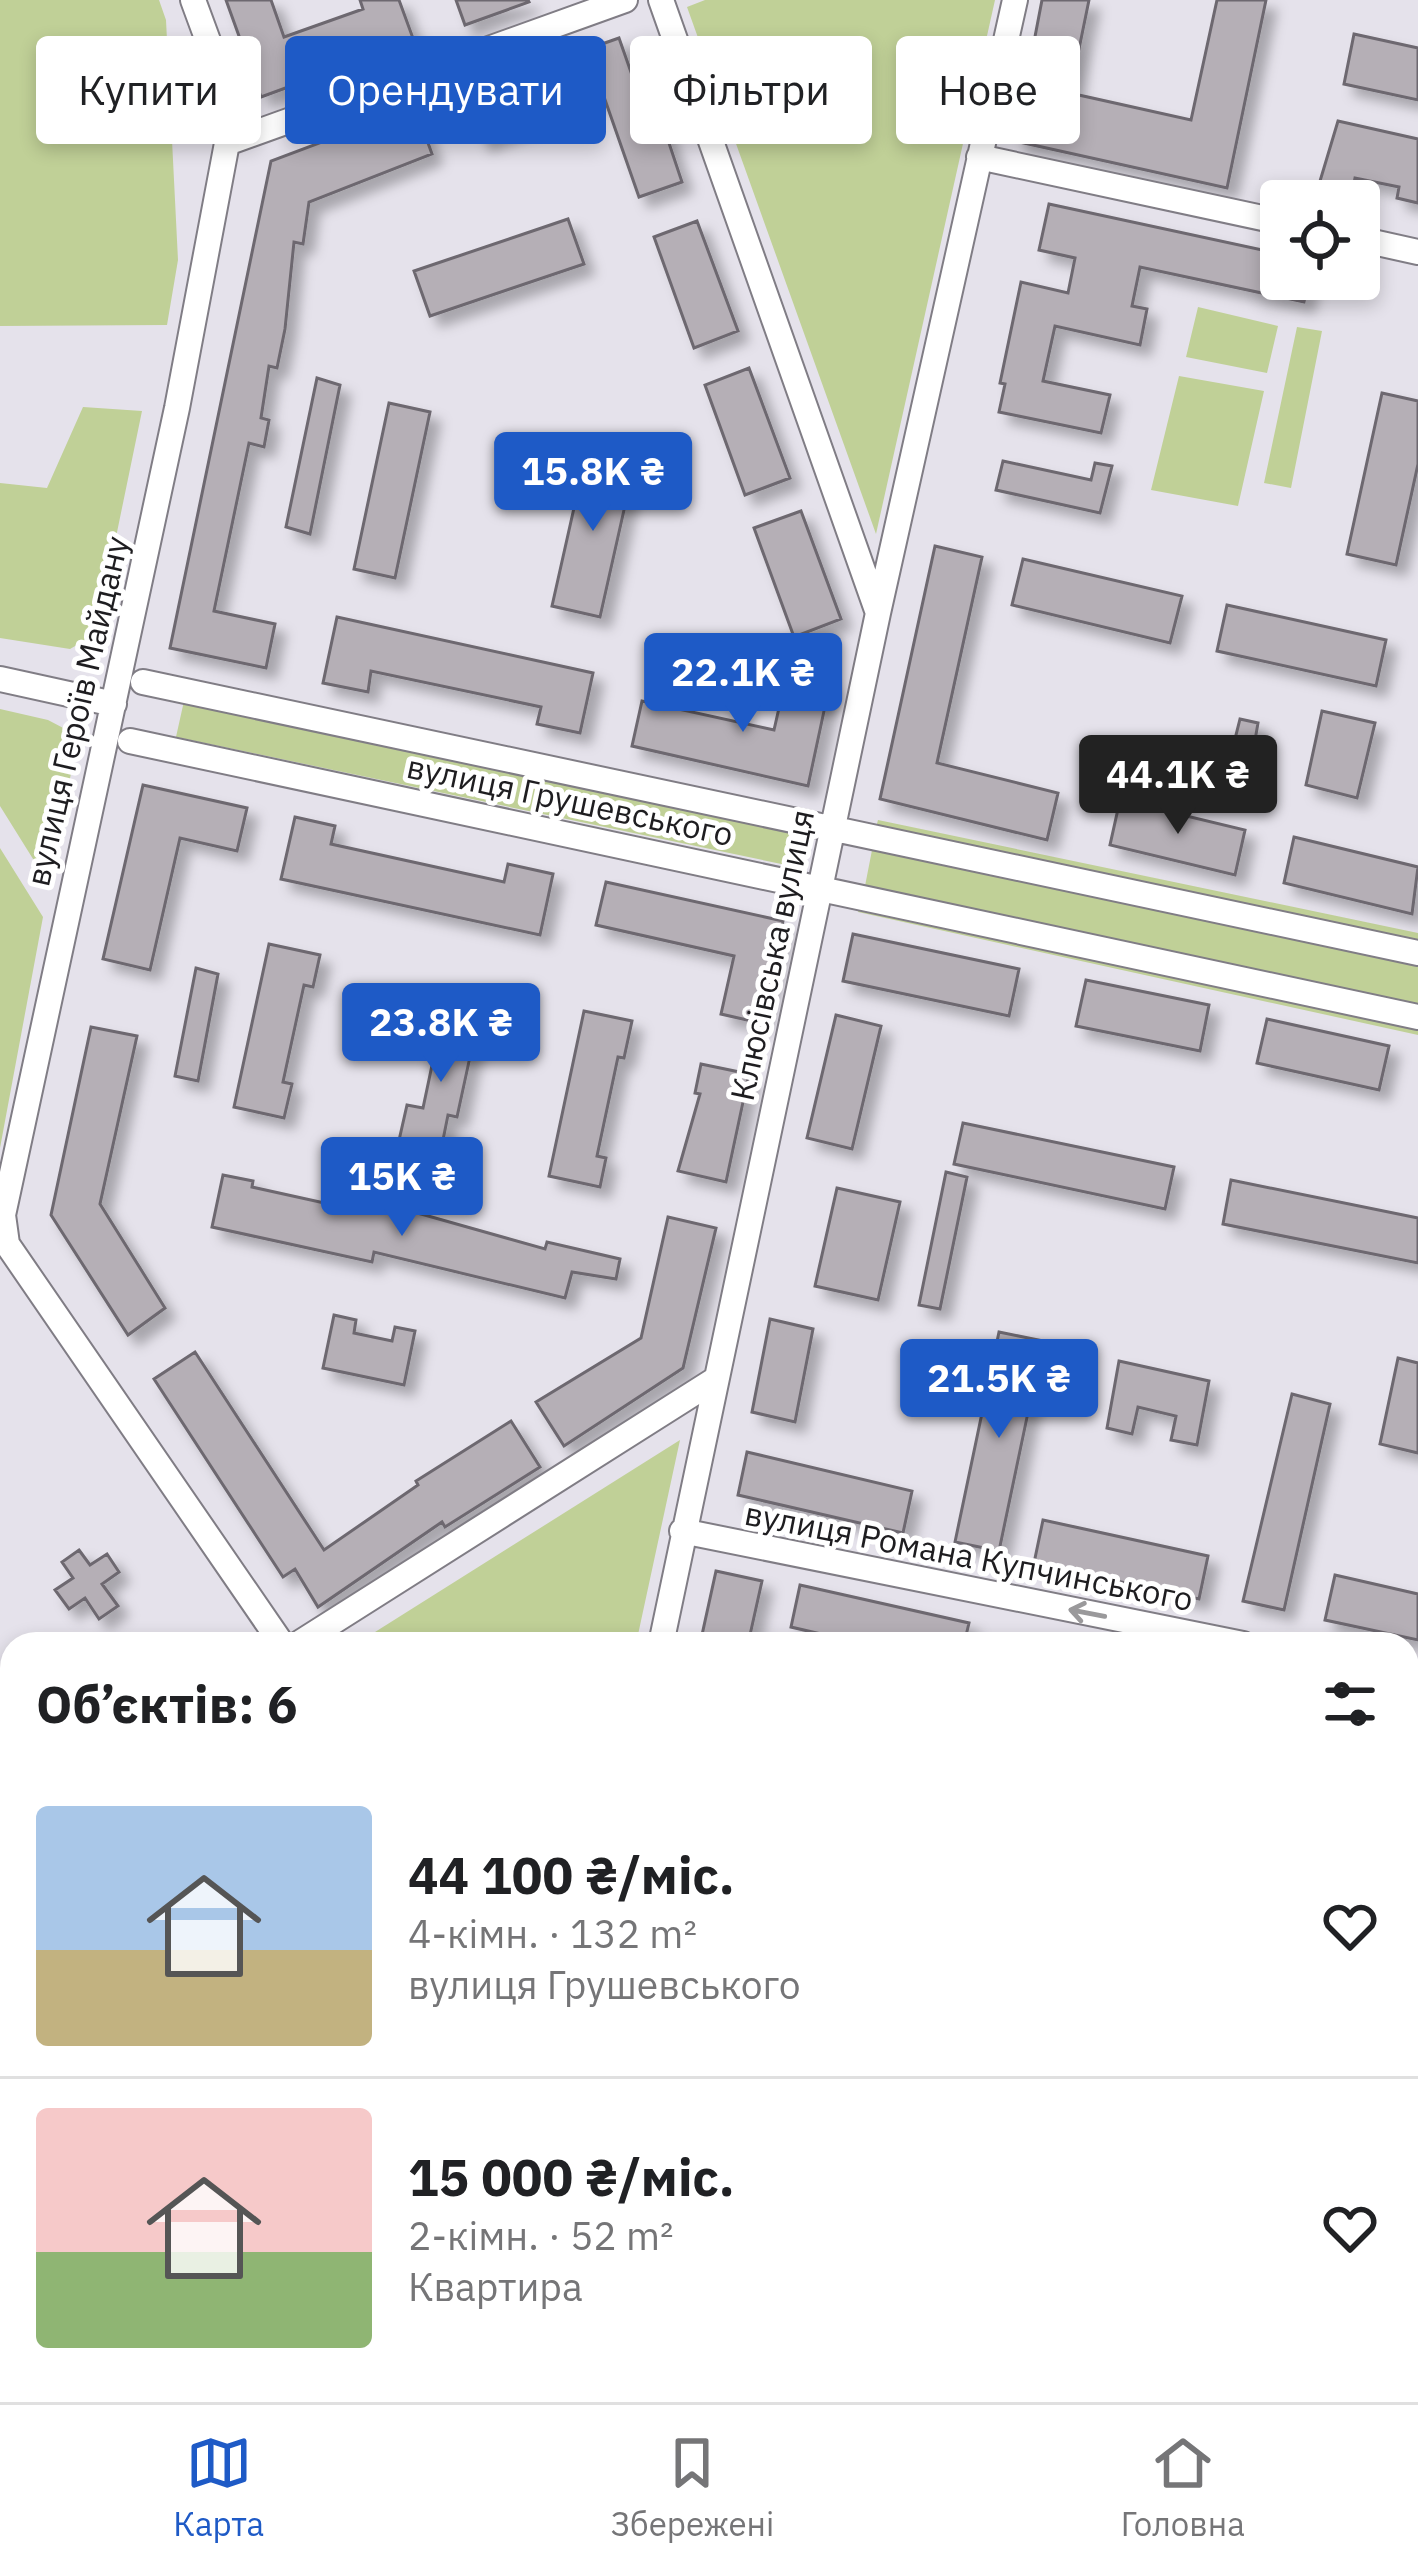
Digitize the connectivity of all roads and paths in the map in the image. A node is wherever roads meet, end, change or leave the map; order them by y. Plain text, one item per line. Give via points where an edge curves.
1 (194, 0) edge
2 (625, 0) edge
3 (661, 0) edge
4 (1015, 0) edge
5 (207, 36) edge
6 (261, 131) edge
7 (227, 144) edge
8 (979, 157) junction
9 (1260, 218) edge
10 (1380, 244) edge
11 (1418, 252) edge
12 (878, 613) junction
13 (0, 679) edge
14 (143, 682) dead end
15 (114, 704) junction
16 (130, 741) dead end
17 (833, 826) junction
18 (821, 887) junction
19 (1418, 953) edge
20 (1418, 1017) edge
21 (713, 1381) junction
22 (682, 1531) junction
23 (274, 1632) edge
24 (317, 1632) edge
25 (663, 1632) edge
26 (1183, 1632) edge

1 - 5 street, вулиця Героїв Майдану
2 - 6 street
3 - 12 street
4 - 8 street, Клюсівська вулиця
7 - 15 street, вулиця Героїв Майдану
8 - 9 street
8 - 12 street, Клюсівська вулиця
10 - 11 street
12 - 17 street, Клюсівська вулиця
13 - 15 street
14 - 17 street, вулиця Грушевського
15 - 23 street, вулиця Героїв Майдану via 3,1215 7,1244
16 - 18 street, вулиця Грушевського
17 - 18 street, Клюсівська вулиця
17 - 19 street, вулиця Грушевського
18 - 20 street, вулиця Грушевського
18 - 21 street, Клюсівська вулиця
21 - 22 street, Клюсівська вулиця
21 - 24 street
22 - 25 street, Клюсівська вулиця
26 -> 22 street, вулиця Романа Купчинського

